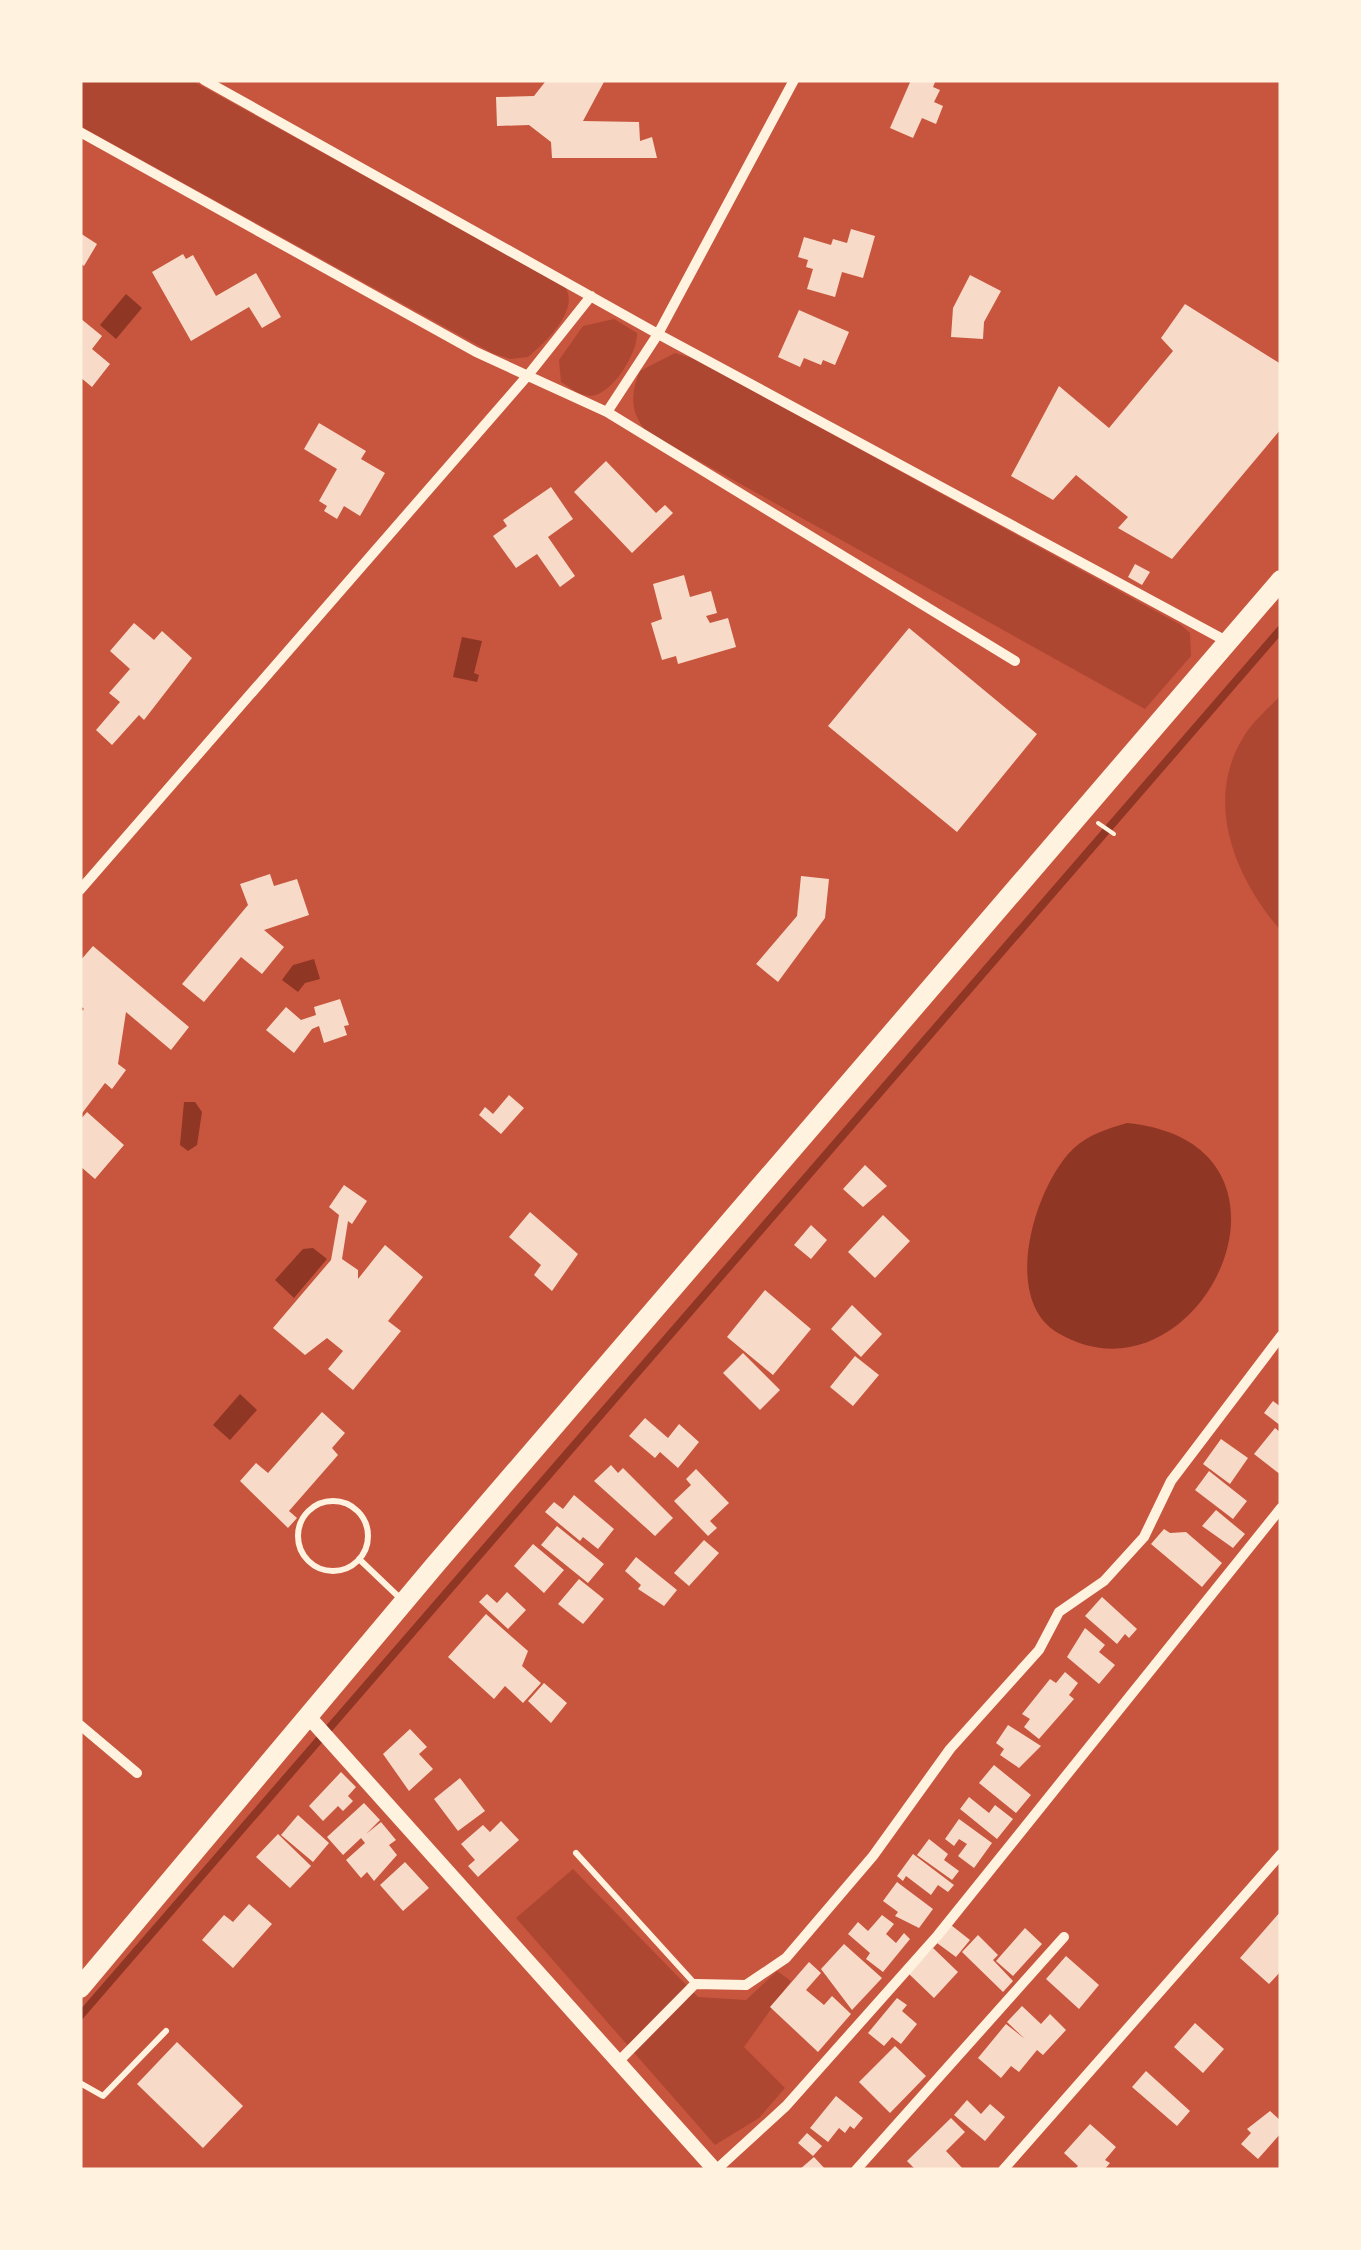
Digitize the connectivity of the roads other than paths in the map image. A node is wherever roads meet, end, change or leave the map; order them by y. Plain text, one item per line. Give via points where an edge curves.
1 (204, 80) edge
2 (794, 80) edge
3 (80, 132) edge
4 (591, 296) junction
5 (658, 334) junction
6 (530, 374) junction
7 (607, 412) junction
8 (1281, 580) edge
9 (1228, 642) junction
10 (1016, 660) dead end
11 (80, 890) edge
12 (1281, 1336) edge
13 (1281, 1508) edge
14 (360, 1560) junction
15 (404, 1602) junction
16 (314, 1721) junction
17 (80, 1725) edge
18 (138, 1773) dead end
19 (576, 1853) dead end
20 (1281, 1854) edge
21 (1064, 1936) dead end
22 (695, 1984) junction
23 (80, 1988) edge
24 (166, 2032) dead end
25 (620, 2060) junction
26 (80, 2083) edge
27 (716, 2170) edge
28 (856, 2170) edge
29 (1003, 2170) edge

1 - 4 street
2 - 5 street
3 - 6 street via 476,352
4 - 5 street
4 - 6 street
5 - 7 street
5 - 9 street
6 - 7 street
6 - 11 street
7 - 10 street
8 - 9 main road
9 - 15 main road
12 - 22 street via 1171,1481 1144,1537 1104,1581 1059,1612 1040,1650 950,1750 873,1856 786,1958 746,1985
13 - 27 street via 938,1934 786,2106
14 - 14 lane via 368,1535 356,1510 334,1501 312,1508 298,1530 308,1561 332,1572
14 - 15 lane
15 - 16 main road
16 - 23 main road
16 - 25 street
17 - 18 street
19 - 22 lane
20 - 29 street
21 - 28 street
22 - 25 street
24 - 26 lane via 103,2096
25 - 27 street

